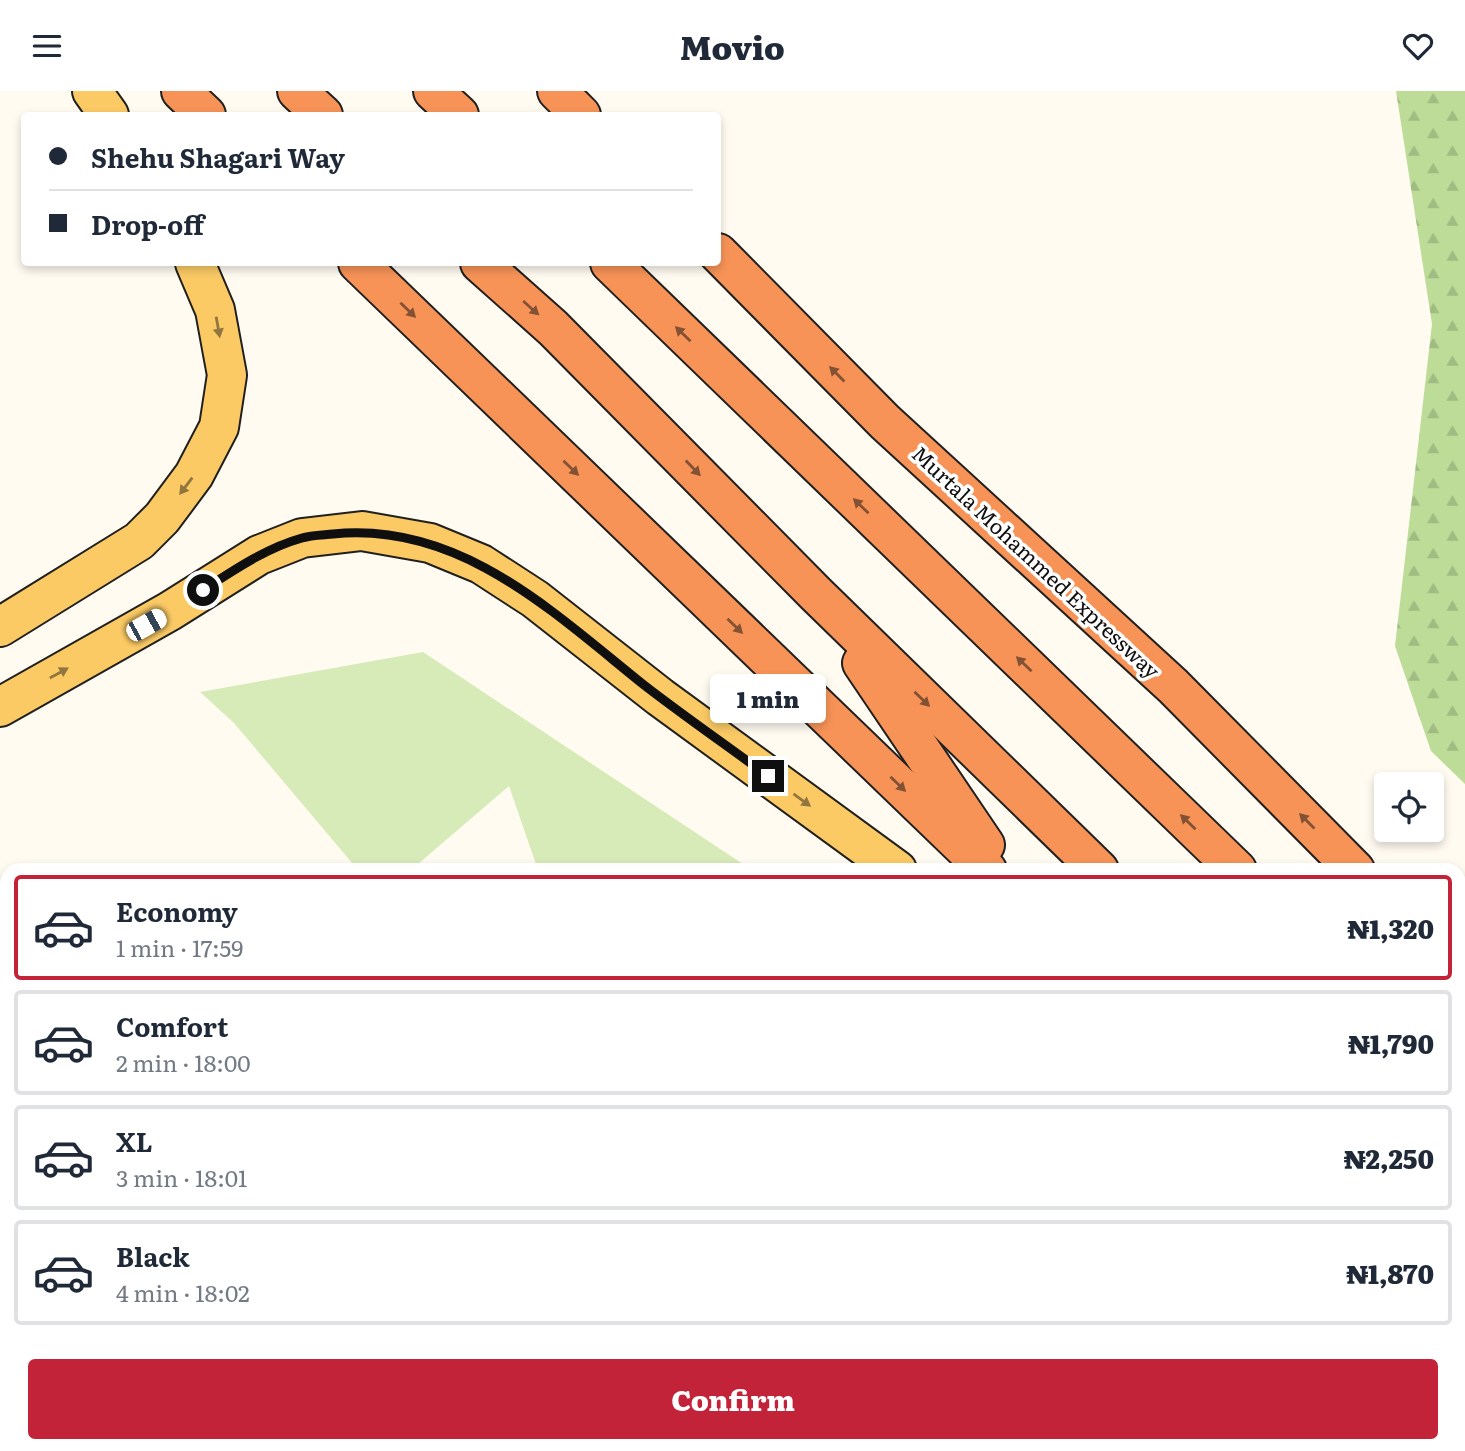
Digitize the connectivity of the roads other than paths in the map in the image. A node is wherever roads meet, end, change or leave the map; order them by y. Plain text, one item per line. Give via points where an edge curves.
1 (92, 91) edge
2 (181, 91) edge
3 (297, 91) edge
4 (433, 91) edge
5 (556, 91) edge
6 (107, 112) edge
7 (203, 112) edge
8 (320, 112) edge
9 (455, 112) edge
10 (578, 112) edge
11 (721, 256) edge
12 (196, 266) edge
13 (361, 266) edge
14 (483, 266) edge
15 (613, 266) edge
16 (816, 594) junction
17 (0, 627) edge
18 (0, 707) edge
19 (887, 863) edge
20 (980, 863) edge
21 (996, 863) edge
22 (1092, 863) edge
23 (1230, 863) edge
24 (1348, 863) edge

1 - 6 main road
2 - 7 highway
3 - 8 highway
4 - 9 highway
5 - 10 highway
24 -> 11 highway, Murtala Mohammed Expressway via 1173,686 885,422
12 -> 17 main road via 215,310 227,375 219,427 194,475 139,541
13 -> 20 highway
14 -> 16 highway via 563,338
23 -> 15 highway
16 - 21 highway
16 -> 22 highway
18 -> 19 main road via 260,555 302,538 362,531 430,543 481,564 536,599 660,697

